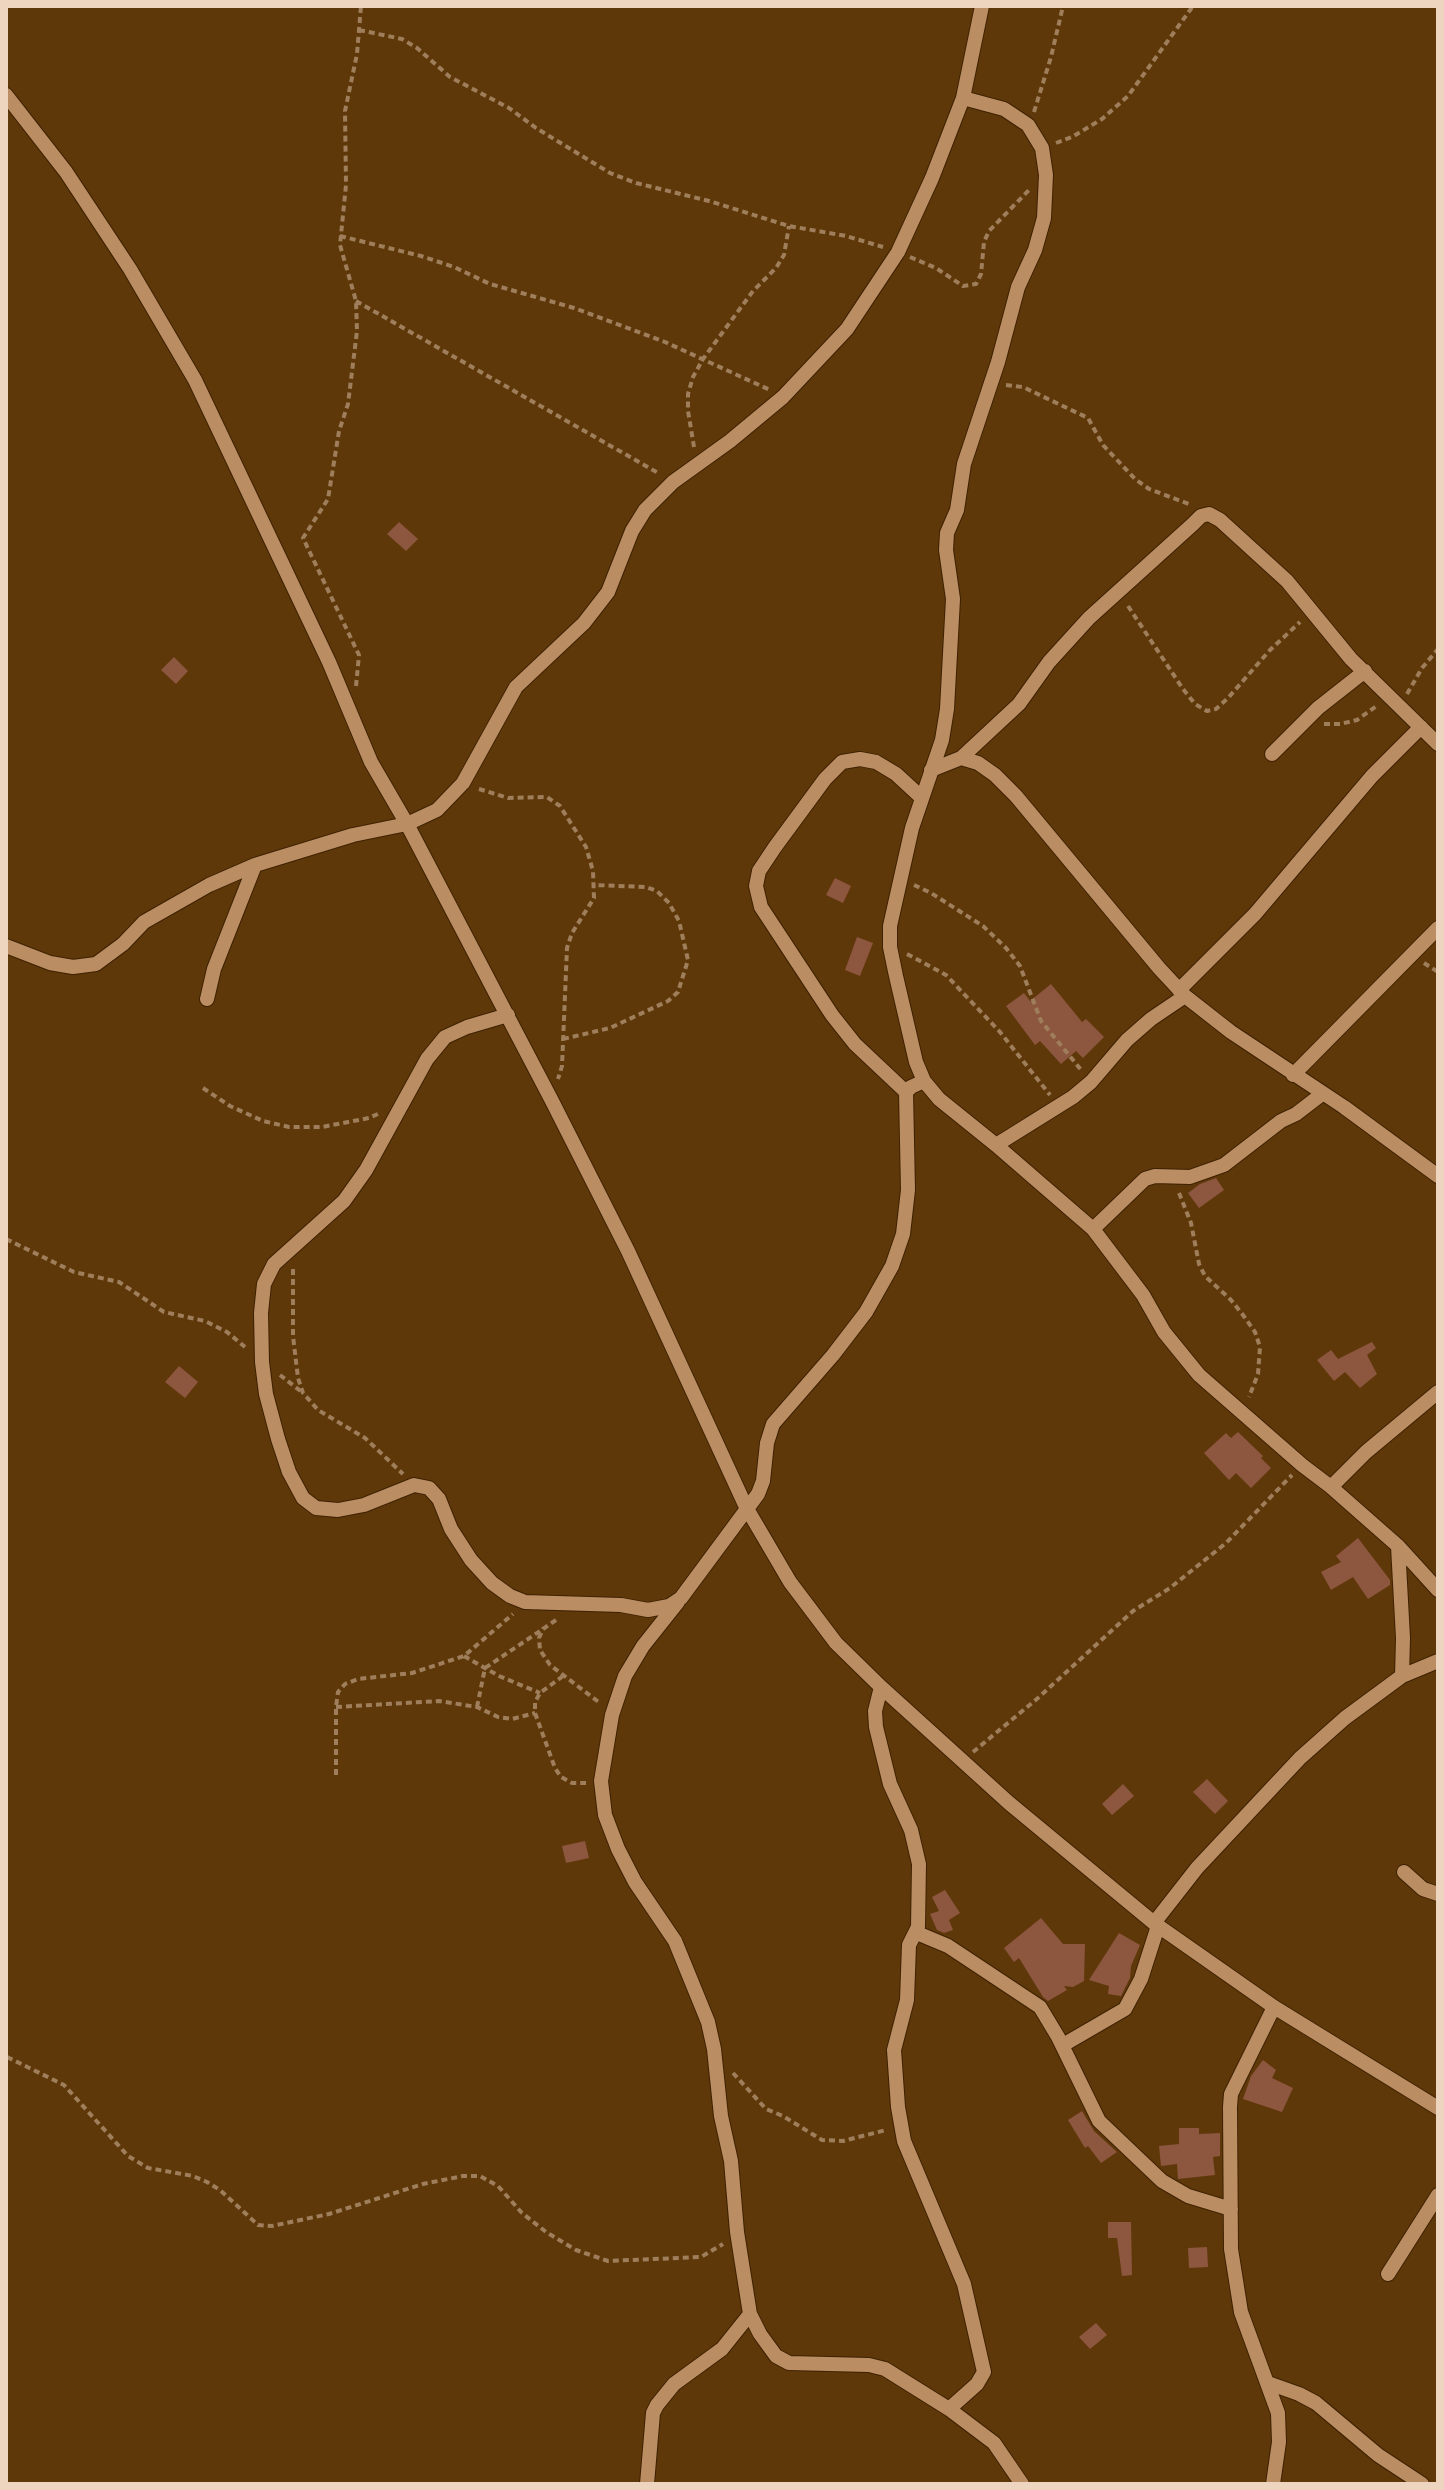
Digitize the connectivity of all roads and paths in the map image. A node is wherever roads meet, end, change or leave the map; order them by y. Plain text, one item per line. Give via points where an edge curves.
1 (361, 6) edge
2 (982, 6) edge
3 (1063, 6) edge
4 (1193, 6) edge
5 (359, 30) junction
6 (6, 95) edge
7 (963, 98) junction
8 (1028, 125) junction
9 (1042, 148) junction
10 (1046, 175) junction
11 (789, 226) junction
12 (340, 236) junction
13 (898, 252) junction
14 (356, 301) junction
15 (703, 359) junction
16 (992, 384) junction
17 (783, 397) junction
18 (696, 465) junction
19 (673, 482) junction
20 (1201, 516) junction
21 (1118, 590) junction
22 (1313, 612) junction
23 (1438, 649) edge
24 (1365, 671) junction
25 (1389, 695) junction
26 (345, 701) junction
27 (1400, 706) junction
28 (1306, 719) junction
29 (1421, 727) junction
30 (1438, 744) edge
31 (1272, 754) dead end
32 (961, 758) junction
33 (931, 770) junction
34 (463, 783) junction
35 (922, 798) junction
36 (407, 824) junction
37 (255, 865) junction
38 (901, 879) junction
39 (595, 885) junction
40 (1438, 928) edge
41 (6, 946) edge
42 (890, 947) junction
43 (1182, 993) junction
44 (207, 999) dead end
45 (508, 1015) junction
46 (563, 1039) junction
47 (1293, 1075) junction
48 (924, 1081) junction
49 (1091, 1082) junction
50 (203, 1088) dead end
51 (906, 1092) junction
52 (1322, 1094) junction
53 (552, 1101) junction
54 (390, 1105) dead end
55 (1059, 1106) junction
56 (996, 1145) junction
57 (1438, 1176) edge
58 (1169, 1177) junction
59 (1093, 1229) junction
60 (6, 1239) edge
61 (290, 1247) junction
62 (262, 1362) junction
63 (1438, 1392) edge
64 (303, 1393) junction
65 (1241, 1413) junction
66 (1302, 1465) junction
67 (414, 1485) junction
68 (1331, 1487) junction
69 (746, 1507) junction
70 (1398, 1546) junction
71 (1438, 1590) edge
72 (681, 1598) junction
73 (525, 1602) junction
74 (578, 1606) junction
75 (543, 1629) junction
76 (464, 1656) junction
77 (1438, 1661) edge
78 (485, 1668) junction
79 (563, 1676) junction
80 (1402, 1676) junction
81 (881, 1687) junction
82 (540, 1693) junction
83 (336, 1707) junction
84 (477, 1707) junction
85 (535, 1713) junction
86 (612, 1715) junction
87 (962, 1761) junction
88 (336, 1775) dead end
89 (601, 1781) junction
90 (1404, 1872) dead end
91 (1438, 1894) edge
92 (1156, 1924) junction
93 (917, 1933) junction
94 (1274, 2007) junction
95 (1063, 2045) junction
96 (714, 2049) junction
97 (7, 2057) edge
98 (1438, 2108) edge
99 (901, 2125) junction
100 (1438, 2195) edge
101 (1231, 2209) junction
102 (737, 2232) junction
103 (1388, 2274) dead end
104 (750, 2314) junction
105 (1268, 2383) junction
106 (949, 2409) junction
107 (647, 2484) edge
108 (1022, 2484) edge
109 (1273, 2484) edge
110 (1422, 2484) edge

1 - 5 path
2 - 7 street
3 - 8 path
4 - 9 path via 1128,96 1102,119
5 - 11 path via 402,39 450,77 610,173
5 - 12 path via 345,111
6 - 26 street via 66,172 195,380
7 - 8 street via 1004,109
7 - 13 street
8 - 9 street
9 - 10 street
10 - 13 path via 989,231 976,284 963,286
10 - 16 street via 1044,218 1018,287
11 - 13 path
11 - 15 path via 776,268
12 - 14 path
12 - 15 path via 443,263
13 - 17 street via 847,329
14 - 19 path
14 - 26 path via 348,404 333,481 322,512 303,538 359,655 358,683
15 - 17 path
15 - 18 path via 688,394
16 - 20 path via 1023,387 1088,418 1103,445 1135,479 1189,503
16 - 33 street via 947,533 951,659 942,740
17 - 18 street
18 - 19 street
19 - 34 street via 632,531 608,592 584,623 516,687
20 - 21 street
20 - 22 street via 1220,520
21 - 22 path via 1183,689 1207,711 1216,709 1278,641
21 - 32 street via 1067,641 1019,704
22 - 24 street
23 - 27 path
24 - 25 street
24 - 28 street
25 - 27 street
25 - 28 path via 1357,720 1340,724
26 - 36 street via 371,762
27 - 29 street
28 - 31 street
29 - 30 street
29 - 43 street
32 - 33 street
32 - 43 street via 978,763 1016,796
33 - 35 street
34 - 36 street via 437,810
34 - 39 path via 508,798 547,797 560,806 586,847
35 - 38 street
35 - 51 street via 876,762 842,762 775,847 756,886 761,907 832,1015
36 - 37 street
36 - 45 street
37 - 41 street via 144,922 96,964 50,963
37 - 44 street
38 - 42 street
38 - 49 path via 983,926 1006,948 1020,966 1041,1021
39 - 46 path via 594,898 567,948
39 - 46 path via 657,891 679,921 688,960 678,992 668,1001 610,1028
40 - 47 street
42 - 48 street via 905,1023
42 - 55 path via 946,975
43 - 47 street
43 - 49 street via 1127,1040
45 - 53 street
45 - 61 street via 445,1037 344,1201
46 - 53 path
47 - 52 street
48 - 51 street
48 - 56 street
49 - 55 street
50 - 54 path via 263,1121 289,1127 353,1122
51 - 69 street via 908,1190 903,1234 892,1266 866,1312 773,1424 763,1481
52 - 57 street
52 - 58 street via 1224,1165 1190,1177
53 - 69 street
55 - 56 street
56 - 59 street
58 - 59 street via 1155,1176 1137,1185
58 - 65 path via 1184,1201 1205,1276 1237,1307 1260,1347 1258,1374
59 - 65 street via 1164,1332 1199,1375
60 - 62 path via 74,1272 119,1282 164,1312 205,1321
61 - 62 street via 264,1284
61 - 64 path via 293,1336
62 - 64 path
62 - 67 street via 278,1439 303,1498 316,1508 338,1510
63 - 68 street
64 - 67 path via 318,1410 365,1438
65 - 66 street
66 - 68 street
66 - 87 path via 1209,1557 1133,1611
67 - 73 street via 429,1488 439,1499 451,1529 492,1583
68 - 70 street
69 - 72 street
69 - 81 street via 790,1582 836,1643
70 - 71 street
70 - 80 street
72 - 74 street via 648,1610
72 - 86 street via 625,1676
73 - 74 street
73 - 76 path
74 - 75 path
75 - 78 path
75 - 79 path via 540,1650
76 - 78 path
76 - 83 path via 412,1673 345,1684
77 - 80 street
78 - 82 path
78 - 84 path
79 - 82 path
79 - 86 path
80 - 92 street via 1300,1758 1197,1868
81 - 87 street
81 - 93 street via 876,1727 919,1864
82 - 85 path
83 - 84 path via 439,1701
83 - 88 path
84 - 85 path via 512,1719
85 - 89 path via 561,1777 572,1783
86 - 89 street
87 - 92 street
89 - 96 street via 605,1815 618,1849 675,1941
90 - 91 street
92 - 94 street
92 - 95 street via 1141,1979 1125,2009
93 - 95 street via 948,1946 1040,2007
93 - 99 street via 909,1945 907,2000 894,2050
94 - 98 street
94 - 101 street via 1231,2094
95 - 101 street via 1099,2121 1138,2160 1188,2196
96 - 99 path via 762,2106 822,2140 843,2141
96 - 102 street
97 - 102 path via 64,2085 128,2156 148,2168 207,2182 258,2225 329,2214 423,2184 480,2176 498,2186 546,2232 608,2261 701,2257
99 - 106 street via 964,2284 984,2372
100 - 103 street
101 - 105 street via 1241,2312
102 - 104 street
104 - 106 street via 776,2356 789,2363 885,2369
104 - 107 street via 722,2349 674,2384 657,2405
105 - 109 street via 1278,2413
105 - 110 street via 1316,2403 1355,2438
106 - 108 street via 994,2443

